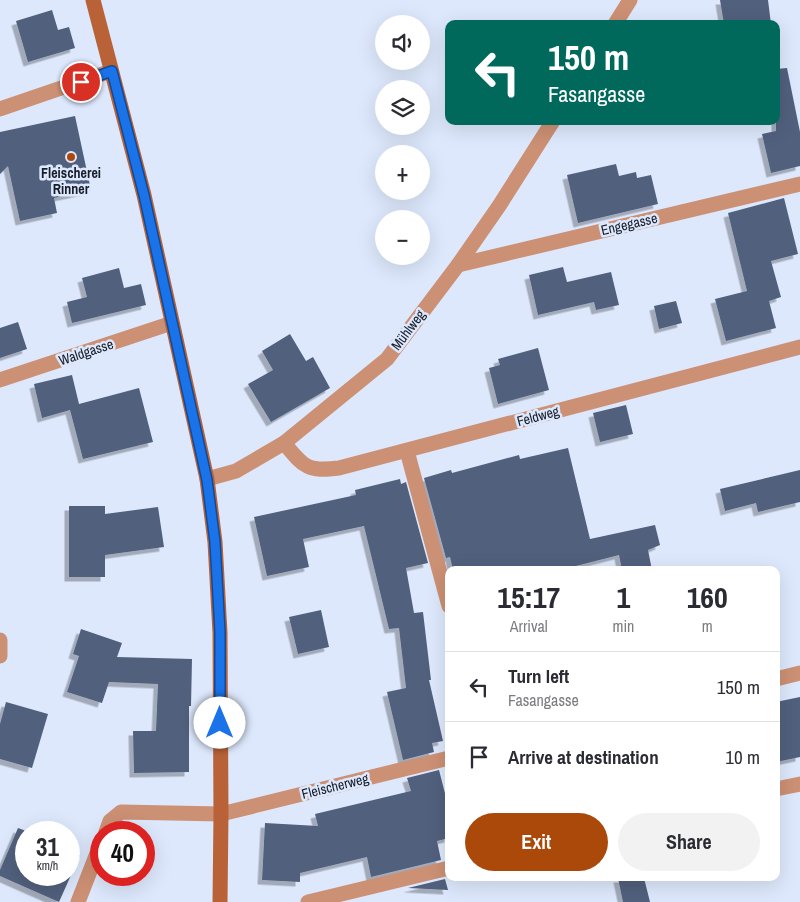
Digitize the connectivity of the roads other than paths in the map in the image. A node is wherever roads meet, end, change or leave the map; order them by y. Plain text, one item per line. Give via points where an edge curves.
1 (93, 0) edge
2 (630, 0) edge
3 (618, 20) edge
4 (112, 71) junction
5 (0, 110) edge
6 (550, 125) edge
7 (800, 184) edge
8 (458, 264) junction
9 (172, 323) junction
10 (800, 347) edge
11 (0, 380) edge
12 (284, 442) junction
13 (407, 451) junction
14 (207, 480) junction
15 (445, 591) edge
16 (0, 640) edge
17 (0, 656) edge
18 (800, 673) edge
19 (780, 678) edge
20 (445, 759) edge
21 (800, 784) edge
22 (780, 788) edge
23 (221, 814) junction
24 (110, 821) edge
25 (445, 869) edge
26 (90, 871) edge
27 (78, 902) edge
28 (220, 902) edge
29 (308, 902) edge

1 - 4 street
2 - 3 street
4 - 5 street
4 - 9 street
6 - 8 street, Mühlweg
7 - 8 street, Engegasse
8 - 12 street, Mühlweg via 387,359
9 - 11 street, Waldgasse
9 - 14 street
10 - 13 street, Feldweg
12 - 13 street, Feldweg via 298,460 319,471
12 - 14 street, Mühlweg via 236,471
13 - 15 street
14 - 23 street via 215,542 220,632
16 - 17 street
18 - 19 street
20 - 23 street, Fleischerweg
21 - 22 street
23 - 24 street, Fleischerweg via 121,812
23 - 28 street
25 - 29 street
26 - 27 street

